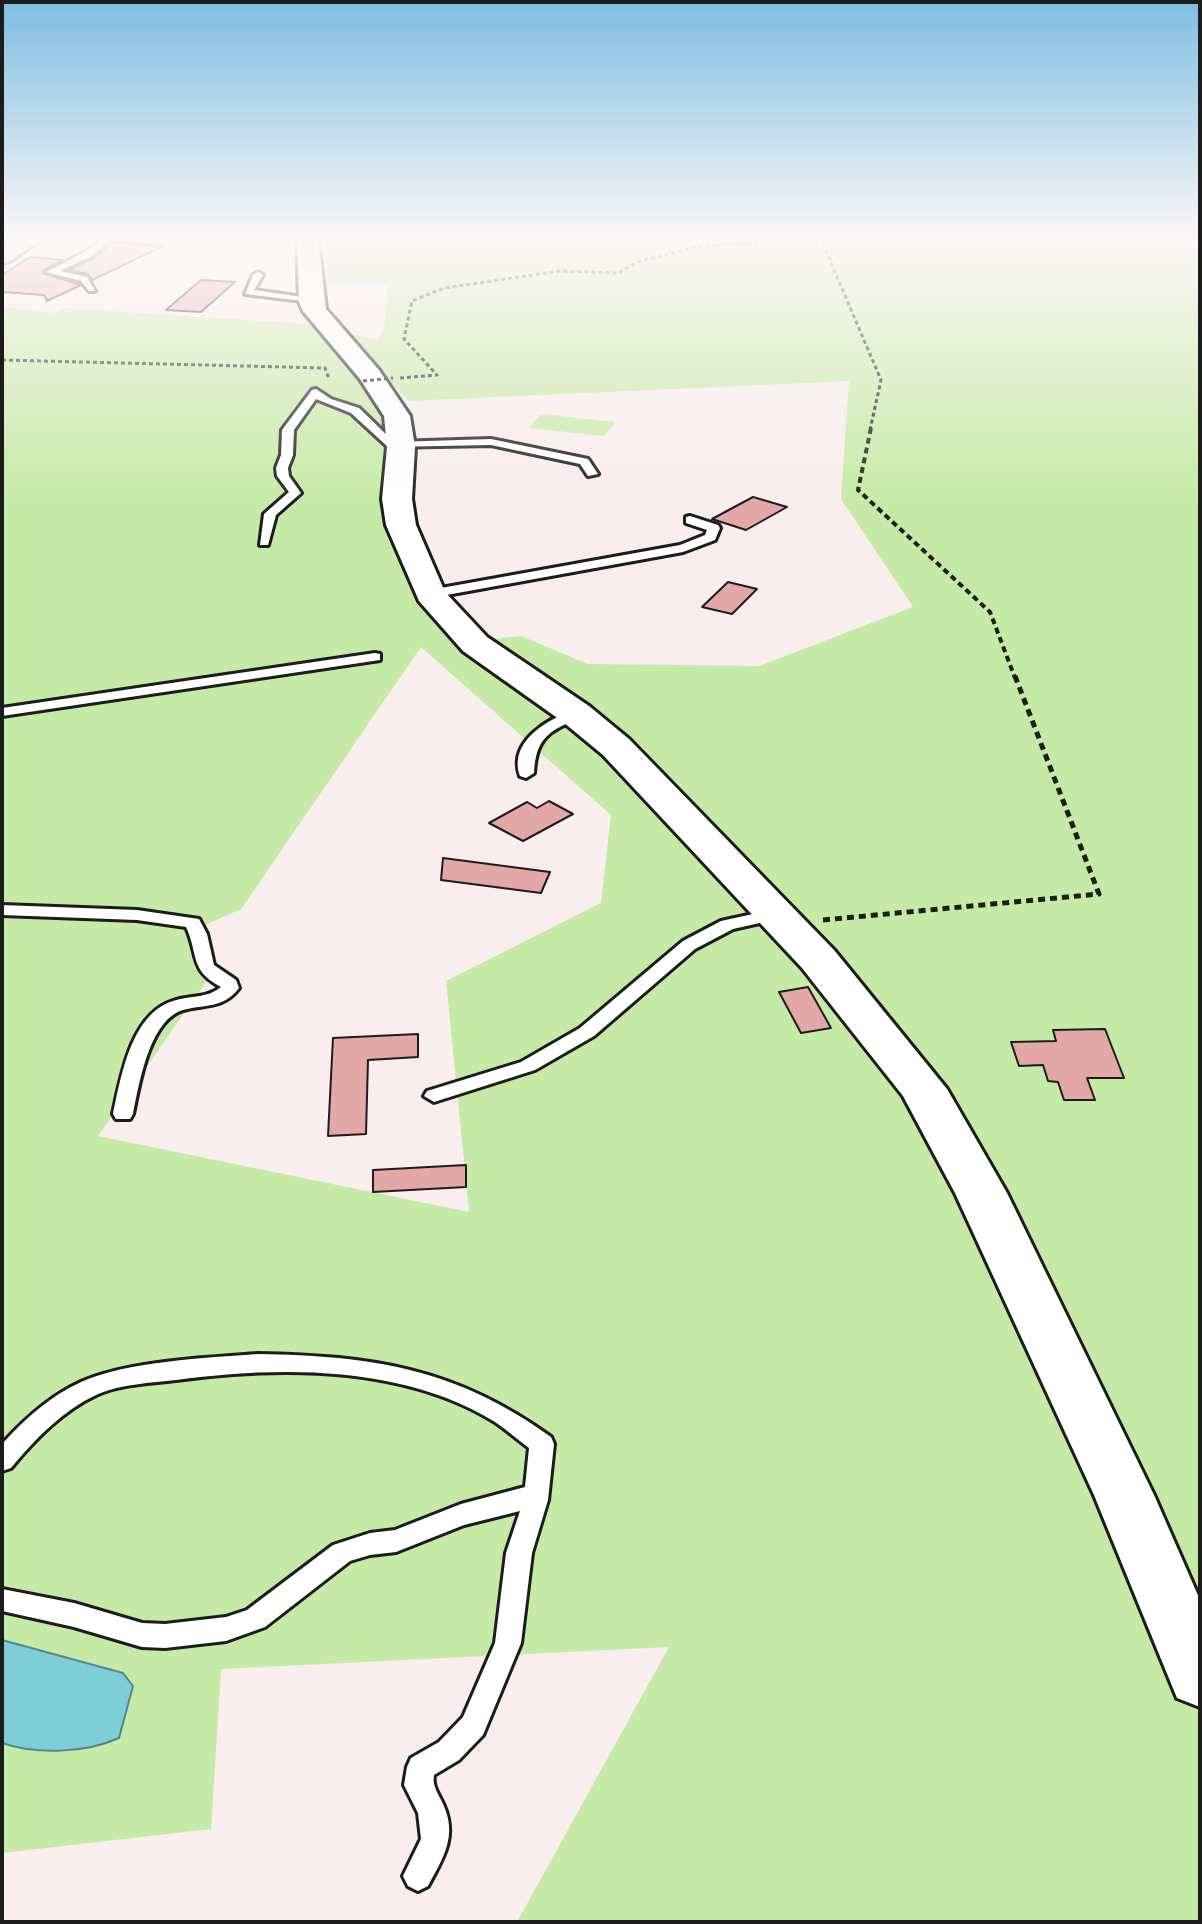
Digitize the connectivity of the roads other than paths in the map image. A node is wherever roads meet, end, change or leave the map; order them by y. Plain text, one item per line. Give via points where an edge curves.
1 (328, 327) edge
2 (401, 447) junction
3 (592, 474) dead end
4 (690, 520) dead end
5 (264, 542) dead end
6 (430, 594) junction
7 (375, 657) dead end
8 (2, 712) edge
9 (576, 714) junction
10 (526, 773) dead end
11 (2, 910) edge
12 (781, 919) junction
13 (434, 1096) dead end
14 (123, 1114) dead end
15 (2, 1461) edge
16 (537, 1493) junction
17 (2, 1600) edge
18 (1200, 1677) edge
19 (418, 1876) dead end

1 - 2 main road via 390,403
2 - 3 lane via 491,442 584,461
2 - 5 lane via 383,442 350,407 324,401 316,392 288,430 282,468 295,493 270,514
2 - 6 main road via 401,525
4 - 6 lane via 714,528 711,537 683,548
6 - 9 main road via 475,644
7 - 8 lane
9 - 10 lane via 534,737 526,754
9 - 12 main road via 616,747
11 - 14 lane via 137,915 193,923 201,937 203,965 230,984 218,999 174,1005 150,1031 136,1061
12 - 13 lane via 727,925 689,945 587,1032 528,1066
12 - 18 main road via 871,1021 945,1124 1124,1495
15 - 16 lane via 53,1410 93,1387 212,1365 336,1366 398,1373 504,1413 542,1444
16 - 17 lane via 396,1541 342,1553 256,1619 226,1629 142,1635
16 - 19 lane via 519,1553 508,1643 489,1692 473,1726 449,1751 421,1767 418,1785 432,1811 436,1840

